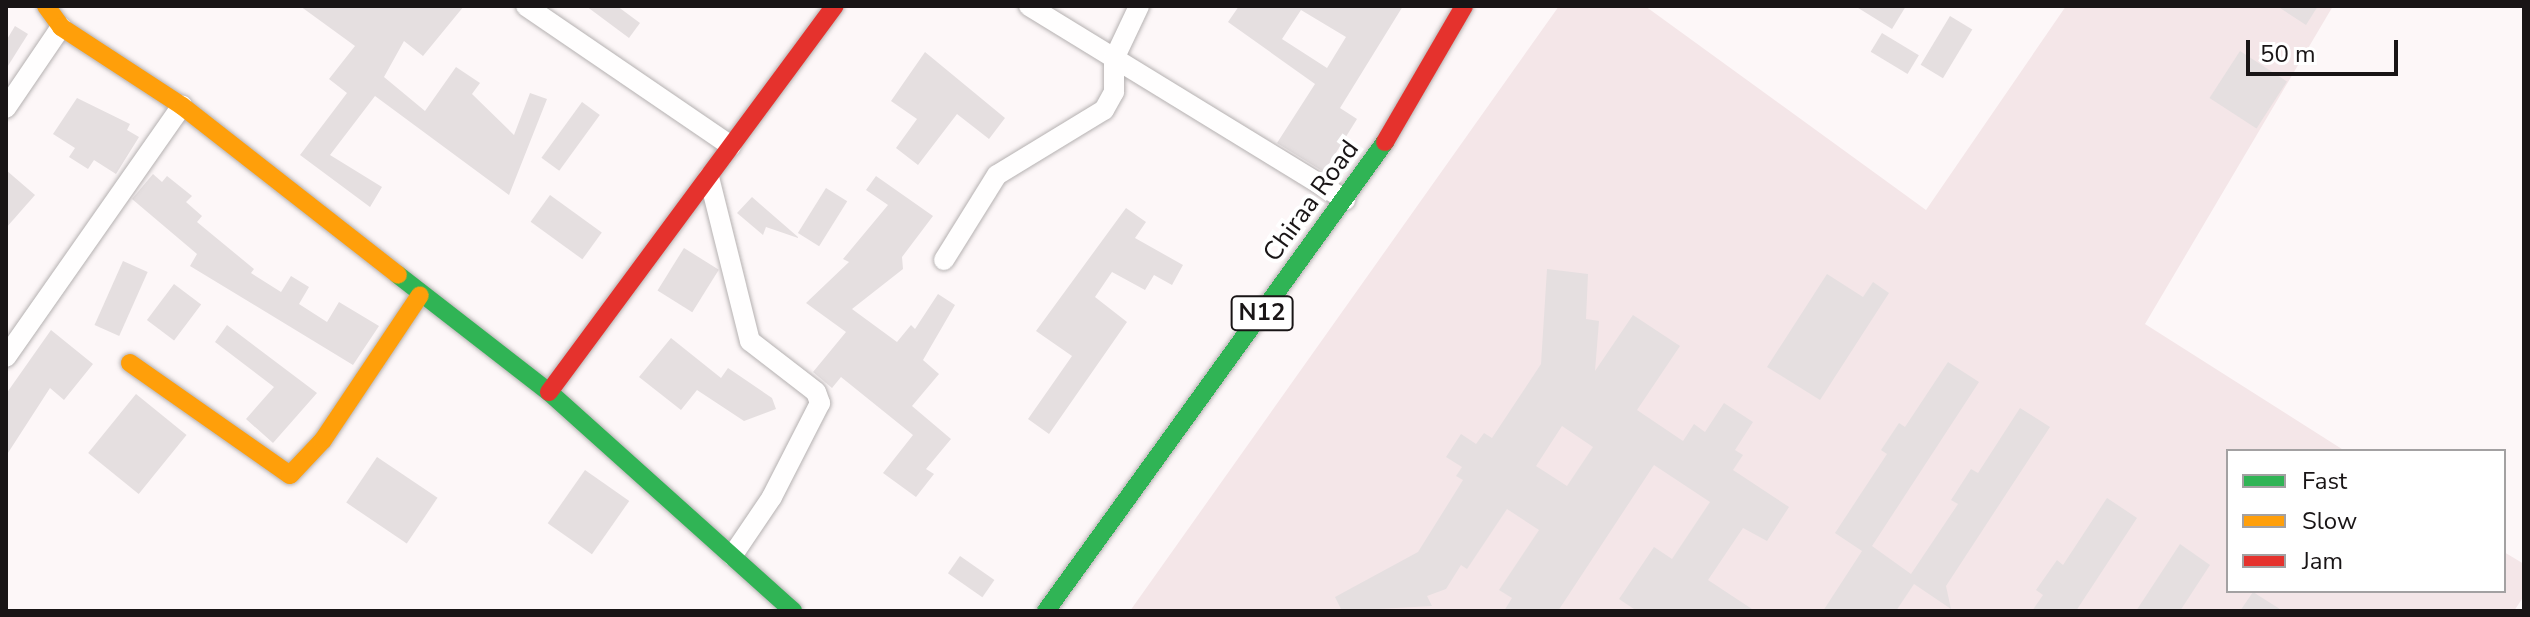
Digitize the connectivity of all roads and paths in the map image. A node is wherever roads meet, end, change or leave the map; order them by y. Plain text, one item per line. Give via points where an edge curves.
1 (46, 6) edge
2 (526, 6) edge
3 (835, 6) edge
4 (1029, 6) edge
5 (1139, 6) edge
6 (1464, 6) edge
7 (61, 27) junction
8 (1114, 59) junction
9 (182, 106) junction
10 (6, 108) edge
11 (731, 146) junction
12 (709, 177) junction
13 (1345, 200) junction
14 (944, 260) dead end
15 (420, 295) junction
16 (6, 357) edge
17 (130, 363) dead end
18 (549, 392) junction
19 (732, 556) junction
20 (793, 611) edge
21 (1046, 611) edge

1 - 7 main road
2 - 11 street
3 - 11 main road
4 - 8 street
5 - 8 street
6 - 13 main road, Chiraa Road / N12 via 1404,115
7 - 9 main road
7 - 10 street
8 - 13 street
8 - 14 street via 1114,92 1104,110 997,175
9 - 15 main road
9 - 16 street
11 - 12 main road
12 - 18 main road
12 - 19 street via 750,341 816,392 820,403 772,497
13 - 21 main road, Chiraa Road / N12
15 - 17 main road via 323,440 290,475 261,460
15 - 18 main road
18 - 19 main road
19 - 20 main road

